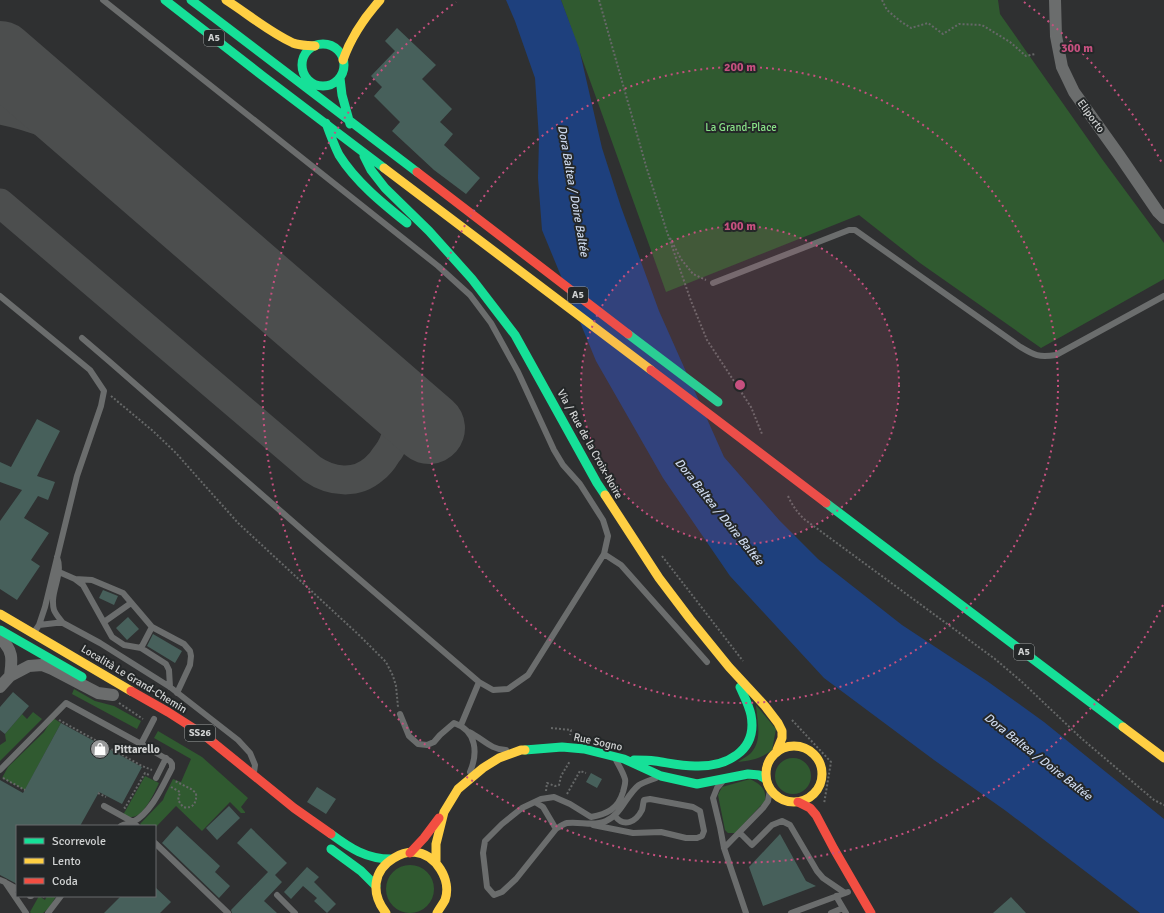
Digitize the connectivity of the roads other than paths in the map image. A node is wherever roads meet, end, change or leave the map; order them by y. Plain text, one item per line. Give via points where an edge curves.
1 (103, 0) edge
2 (165, 0) edge
3 (191, 0) edge
4 (226, 0) edge
5 (380, 0) edge
6 (1055, 0) edge
7 (369, 13) junction
8 (268, 28) junction
9 (330, 45) junction
10 (314, 46) junction
11 (344, 60) junction
12 (302, 67) junction
13 (340, 78) junction
14 (315, 85) junction
15 (1164, 218) edge
16 (454, 259) junction
17 (713, 283) road end
18 (0, 296) edge
19 (1164, 296) edge
20 (82, 338) dead end
21 (726, 409) dead end
22 (604, 554) junction
23 (57, 557) junction
24 (59, 572) junction
25 (75, 579) junction
26 (131, 602) junction
27 (0, 614) edge
28 (104, 622) junction
29 (63, 623) junction
30 (39, 625) junction
31 (152, 627) junction
32 (0, 630) edge
33 (34, 633) junction
34 (0, 638) edge
35 (707, 639) junction
36 (141, 648) junction
37 (707, 662) dead end
38 (729, 667) junction
39 (10, 676) junction
40 (478, 682) junction
41 (0, 687) edge
42 (170, 687) junction
43 (177, 692) junction
44 (116, 697) joint
45 (400, 714) road end
46 (154, 720) dead end
47 (789, 720) road end
48 (462, 725) junction
49 (469, 732) junction
50 (798, 736) dead end
51 (141, 744) junction
52 (806, 748) junction
53 (521, 750) junction
54 (774, 753) junction
55 (614, 757) junction
56 (166, 758) junction
57 (1164, 758) edge
58 (624, 759) junction
59 (636, 760) junction
60 (0, 770) edge
61 (155, 776) road end
62 (254, 776) junction
63 (660, 776) junction
64 (725, 779) junction
65 (766, 779) junction
66 (465, 783) junction
67 (697, 784) junction
68 (770, 790) junction
69 (816, 792) junction
70 (709, 794) junction
71 (535, 802) junction
72 (798, 802) junction
73 (104, 806) dead end
74 (444, 812) junction
75 (816, 815) junction
76 (615, 816) junction
77 (135, 824) edge
78 (122, 825) edge
79 (593, 825) junction
80 (556, 829) junction
81 (740, 833) junction
82 (322, 843) dead end
83 (156, 844) edge
84 (724, 848) junction
85 (410, 853) junction
86 (391, 859) junction
87 (436, 862) junction
88 (3, 881) edge
89 (376, 886) junction
90 (16, 888) edge
91 (857, 888) junction
92 (845, 893) junction
93 (277, 895) dead end
94 (836, 896) junction
95 (60, 897) edge
96 (443, 909) edge
97 (383, 911) edge
98 (845, 911) edge
99 (744, 912) edge
100 (26, 913) edge
101 (48, 913) edge
102 (228, 913) edge
103 (295, 913) edge
104 (437, 913) edge
105 (791, 913) edge
106 (831, 913) edge
107 (871, 913) edge

1 - 22 lane via 438,266 470,295 491,323 518,372 554,450 603,520 608,536
2 - 57 main road, A5
3 - 21 main road, A5
4 - 8 main road
5 - 7 main road
6 - 15 street, Eliporto via 1056,36 1062,67 1074,92
7 - 9 main road
7 - 11 main road via 349,44
8 - 10 main road via 294,43
8 - 12 main road
9 - 10 main road
9 - 11 main road via 339,51
10 - 12 main road via 303,57
11 - 13 main road via 344,70
12 - 14 main road via 306,78
13 - 14 main road via 330,85
13 - 16 main road, Via / Rue de la Croix-Noire via 349,122 371,170 385,188
14 - 16 main road, Via / Rue de la Croix-Noire via 322,114 344,162 366,189
16 - 35 main road, Via / Rue de la Croix-Noire via 515,335 596,483 659,578
17 - 19 lane via 849,230 855,230 1019,346 1033,355 1045,357 1056,356
18 - 23 lane via 90,370 104,391 77,476
20 - 40 lane
22 - 37 lane via 621,566
22 - 40 lane via 528,675 508,689 493,690
23 - 24 lane via 60,563
23 - 30 lane
24 - 25 lane
24 - 29 lane via 52,602
25 - 26 lane via 92,580 115,589
25 - 28 lane via 83,585
26 - 28 lane
26 - 31 lane
27 - 33 main road, Località Le Grand-Chemin / SS26
28 - 36 lane via 112,637 124,645
29 - 30 lane
29 - 42 lane
30 - 33 lane
31 - 36 lane
31 - 43 lane via 184,644 190,650 190,665
32 - 44 main road
33 - 62 main road, Località Le Grand-Chemin / SS26 via 204,735
34 - 39 street via 9,649 12,658
35 - 38 main road, Via / Rue de la Croix-Noire
35 - 47 main road, Via / Rue de la Croix-Noire
36 - 42 lane via 166,664
38 - 54 main road, Via / Rue de la Croix-Noire via 778,723 782,738
38 - 59 main road via 750,708 753,723 746,746 740,754 724,762 703,766
39 - 41 street
39 - 44 street via 29,666 42,665 98,693
40 - 48 lane
42 - 43 lane
43 - 62 lane via 242,744 250,753 255,765
45 - 48 lane via 409,736 418,744 427,745 434,742 454,723
46 - 51 lane
48 - 49 lane
49 - 53 lane via 501,750
49 - 66 lane via 475,746 475,754
50 - 52 main road
51 - 56 lane
51 - 60 lane via 66,703
52 - 54 main road via 791,745
52 - 69 main road via 813,753 822,768 820,785
53 - 55 main road, Rue Sogno via 562,747 584,749
53 - 66 main road, Rue Sogno via 482,768
54 - 59 main road, Rue Sogno via 754,764 717,773 672,772
54 - 65 main road via 766,767
55 - 58 main road, Rue Sogno
55 - 71 lane via 625,781 622,796 615,807 604,814 591,817 554,797
56 - 61 lane
56 - 77 lane via 172,764 168,777 159,794
58 - 59 main road
58 - 63 main road, Rue Sogno
62 - 86 main road, Località Le Grand-Chemin / SS26 via 343,843 368,856
63 - 67 main road, Rue Sogno
63 - 76 lane via 640,785 631,793
64 - 65 main road, Rue Sogno via 748,774
64 - 67 main road, Rue Sogno
64 - 70 lane
65 - 68 main road
66 - 74 main road, Rue Sogno via 458,789
67 - 70 lane
68 - 72 main road via 785,801
68 - 81 lane via 763,808
69 - 72 main road
69 - 75 main road
70 - 84 lane
71 - 80 lane via 543,807
71 - 80 lane via 522,808 485,841 483,853 487,887 494,895 502,892 516,879
72 - 75 main road via 810,808
73 - 77 lane
74 - 85 main road, Rue Sogno
74 - 87 main road, Rue Sogno via 436,844
75 - 91 main road
76 - 79 lane
76 - 79 lane via 622,822 634,821 642,810 644,800 650,798 693,807 700,811 704,831 702,836 697,838 686,838 661,832 633,833
77 - 78 lane
79 - 80 lane via 566,824
81 - 84 lane
81 - 92 lane via 752,845 772,825 782,821 790,826 823,878
82 - 89 main road via 364,873
83 - 102 lane
84 - 99 lane
85 - 86 main road, Località Le Grand-Chemin
85 - 87 main road via 423,855
86 - 89 main road via 380,871
87 - 96 main road via 442,870 446,884
88 - 90 lane
88 - 100 lane
89 - 97 main road via 378,901
91 - 92 lane
91 - 107 main road
92 - 94 lane
93 - 103 lane
94 - 98 lane
94 - 105 lane
95 - 101 lane
96 - 104 main road
98 - 106 lane

